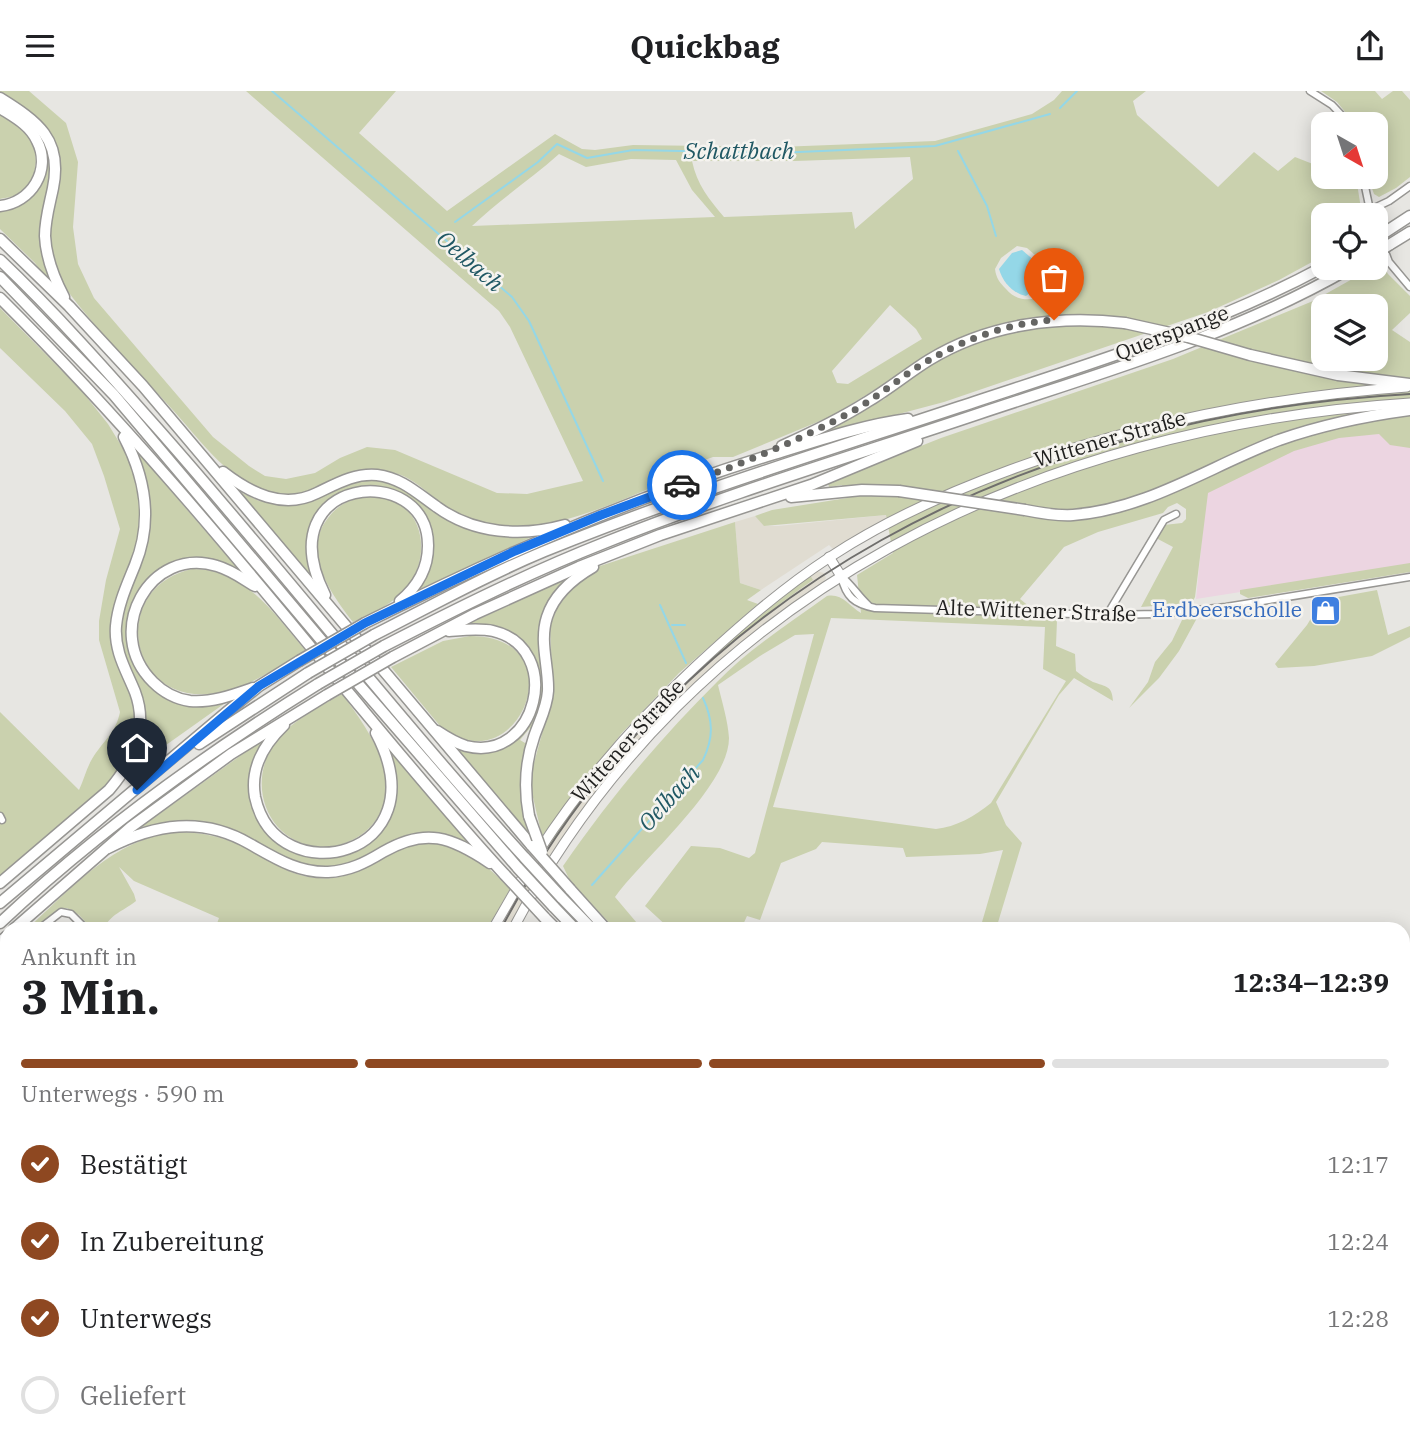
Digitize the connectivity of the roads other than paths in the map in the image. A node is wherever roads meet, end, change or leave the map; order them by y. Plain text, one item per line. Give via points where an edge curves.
1 (1310, 91) edge
2 (0, 98) edge
3 (0, 109) edge
4 (1339, 112) edge
5 (1410, 186) edge
6 (1386, 203) edge
7 (0, 206) edge
8 (1410, 216) edge
9 (1388, 228) edge
10 (1410, 232) edge
11 (0, 239) edge
12 (1388, 246) edge
13 (1388, 259) edge
14 (0, 260) edge
15 (1311, 273) edge
16 (0, 277) edge
17 (1328, 280) edge
18 (1410, 287) edge
19 (0, 298) edge
20 (69, 306) junction
21 (1410, 385) edge
22 (1410, 403) edge
23 (1410, 410) edge
24 (986, 411) junction
25 (936, 415) junction
26 (116, 422) junction
27 (206, 458) junction
28 (748, 462) junction
29 (760, 502) junction
30 (1176, 514) dead end
31 (601, 515) junction
32 (626, 548) junction
33 (829, 557) junction
34 (841, 576) junction
35 (1410, 577) edge
36 (261, 590) junction
37 (333, 611) junction
38 (1107, 615) junction
39 (365, 623) junction
40 (443, 632) junction
41 (259, 686) junction
42 (303, 710) junction
43 (368, 718) junction
44 (430, 727) junction
45 (137, 790) junction
46 (108, 848) junction
47 (548, 864) junction
48 (503, 873) junction
49 (0, 883) edge
50 (566, 893) junction
51 (0, 903) edge
52 (0, 922) edge
53 (22, 922) edge
54 (48, 922) edge
55 (79, 922) edge
56 (497, 922) edge
57 (517, 922) edge
58 (549, 922) edge
59 (568, 922) edge
60 (587, 922) edge
61 (598, 922) edge

1 - 4 street
2 - 20 highway via 36,123 51,146 55,177 47,247
3 - 7 highway via 32,132 42,164 25,197
5 - 6 street
8 - 9 highway
10 - 12 highway, bridge
11 - 20 highway
13 - 18 street
14 - 50 highway, bridge via 150,419 525,857
15 - 25 highway, Querspange via 1166,337
16 - 59 highway, bridge via 114,395 394,726
17 - 24 highway, Querspange via 1223,329
19 - 26 highway
20 - 27 highway
21 - 28 highway, bridge via 1338,375 1125,323 1039,321 983,335 932,358 846,415
21 - 33 main road, Wittener Straße via 1244,405 1112,435 938,498
22 - 34 main road, Wittener Straße via 1251,422 1104,456 967,507
23 - 29 highway, bridge via 1310,430 1170,489 1111,509 1070,515 899,491 834,492
24 - 29 highway
24 - 52 highway, bridge via 656,523 488,593 384,646 255,723 149,798
25 - 28 highway via 891,421
25 - 45 highway, bridge via 651,510 542,552 308,673
26 - 36 highway
26 - 49 highway via 139,470 146,507 143,544 116,626 120,660 139,706 137,745 109,790
27 - 31 highway via 249,490 282,500 313,495 357,476 394,479 460,521 501,532 538,530
27 - 37 highway
28 - 31 highway
29 - 32 highway
30 - 38 street via 1164,520
31 - 39 highway
32 - 40 highway
32 - 47 highway, bridge via 572,582 547,616 543,642 548,694 526,769 526,799
33 - 34 main road
33 - 56 main road, Wittener Straße via 742,625 626,736 559,821
34 - 38 street, Alte Wittener Straße via 853,601 870,607
34 - 57 main road, Wittener Straße via 729,660 653,733 581,821
35 - 38 street, Alte Wittener Straße via 1189,611
36 - 41 highway via 217,565 184,564 155,579 145,590 131,631 140,666 157,686 178,698 199,702
36 - 43 highway
37 - 39 highway via 310,555 317,522 331,505 350,493 370,490 394,496 408,504 423,523 428,558 408,594
37 - 44 highway
39 - 41 highway, bridge
40 - 42 highway, bridge
40 - 44 highway via 495,631 514,642 534,673 535,698 523,726 499,743 467,746
41 - 45 highway
42 - 43 highway via 268,742 256,766 254,789 263,819 275,833 289,845 316,853 336,853 357,845 385,818 393,784 391,770
42 - 46 highway via 231,754
43 - 48 highway
44 - 47 highway, bridge
45 - 51 highway
46 - 48 highway via 157,828 193,826 231,835 297,869 326,872 359,866 393,846 426,836 457,843
46 - 53 highway
47 - 50 highway, bridge
48 - 58 highway, bridge
50 - 60 highway
50 - 61 highway
54 - 55 street via 61,912

